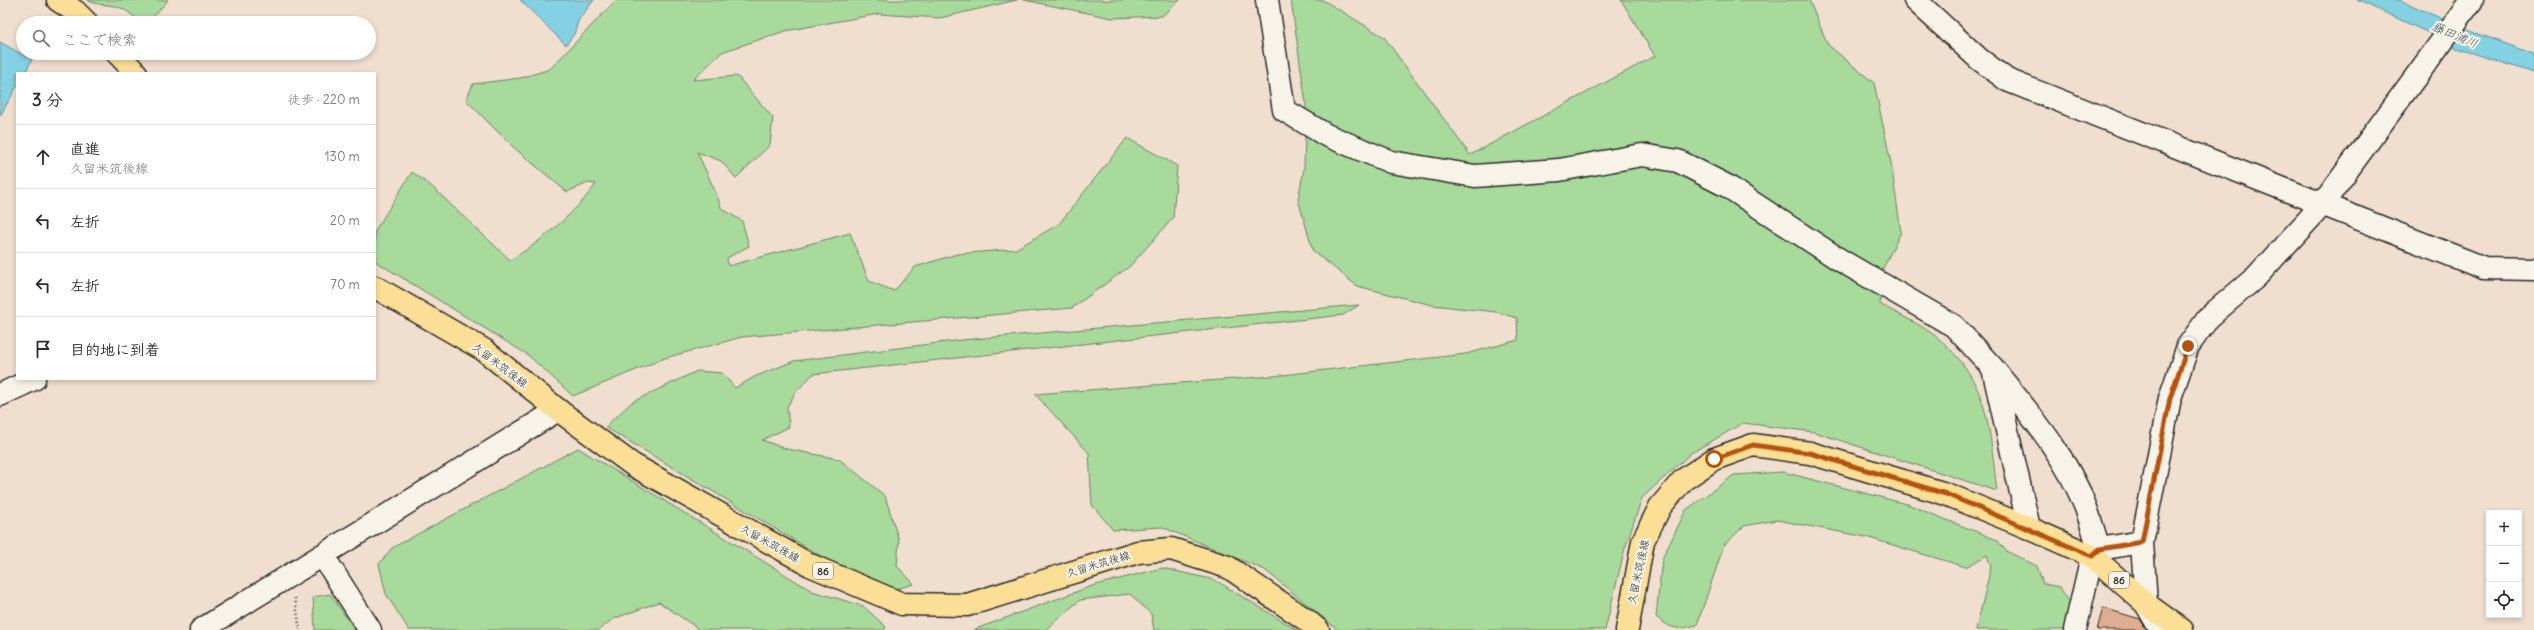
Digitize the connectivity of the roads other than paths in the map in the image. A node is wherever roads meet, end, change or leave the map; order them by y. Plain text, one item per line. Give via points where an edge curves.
1 (58, 0) edge
2 (1267, 0) edge
3 (1915, 0) edge
4 (2472, 0) edge
5 (80, 16) edge
6 (124, 60) edge
7 (135, 72) edge
8 (2321, 206) junction
9 (2534, 269) edge
10 (376, 288) edge
11 (1993, 368) junction
12 (32, 380) edge
13 (0, 395) edge
14 (558, 410) junction
15 (2029, 528) junction
16 (2142, 542) junction
17 (2096, 553) junction
18 (323, 556) junction
19 (2146, 604) junction
20 (201, 630) edge
21 (370, 630) edge
22 (1318, 630) edge
23 (1627, 630) edge
24 (2075, 630) edge
25 (2161, 630) edge
26 (2182, 630) edge

1 - 5 main road
2 - 11 street via 1284,110 1326,135 1391,162 1475,176 1559,170 1642,155 1678,161 1727,186 1840,260 1954,326
3 - 8 street via 1979,59 2007,80
4 - 8 street
6 - 7 main road
8 - 9 street via 2484,268
8 - 16 street via 2256,277 2209,317 2188,346 2170,398
10 - 14 main road, 久留米筑後線 / 86 via 484,350
11 - 15 street
11 - 17 street via 2036,421 2068,471 2086,508
12 - 13 street
14 - 18 street
14 - 22 main road, 久留米筑後線 / 86 via 633,465 810,566 902,604 967,605 1138,552 1171,549 1228,566 1306,619
15 - 17 main road, 久留米筑後線 / 86
15 - 23 main road, 久留米筑後線 / 86 via 1946,494 1810,453 1753,445 1714,459 1683,480 1660,506 1643,541
16 - 17 street
16 - 19 street
17 - 19 main road, 久留米筑後線 / 86
17 - 24 street
18 - 20 street
18 - 21 street
19 - 25 street
19 - 26 main road, 久留米筑後線 / 86

